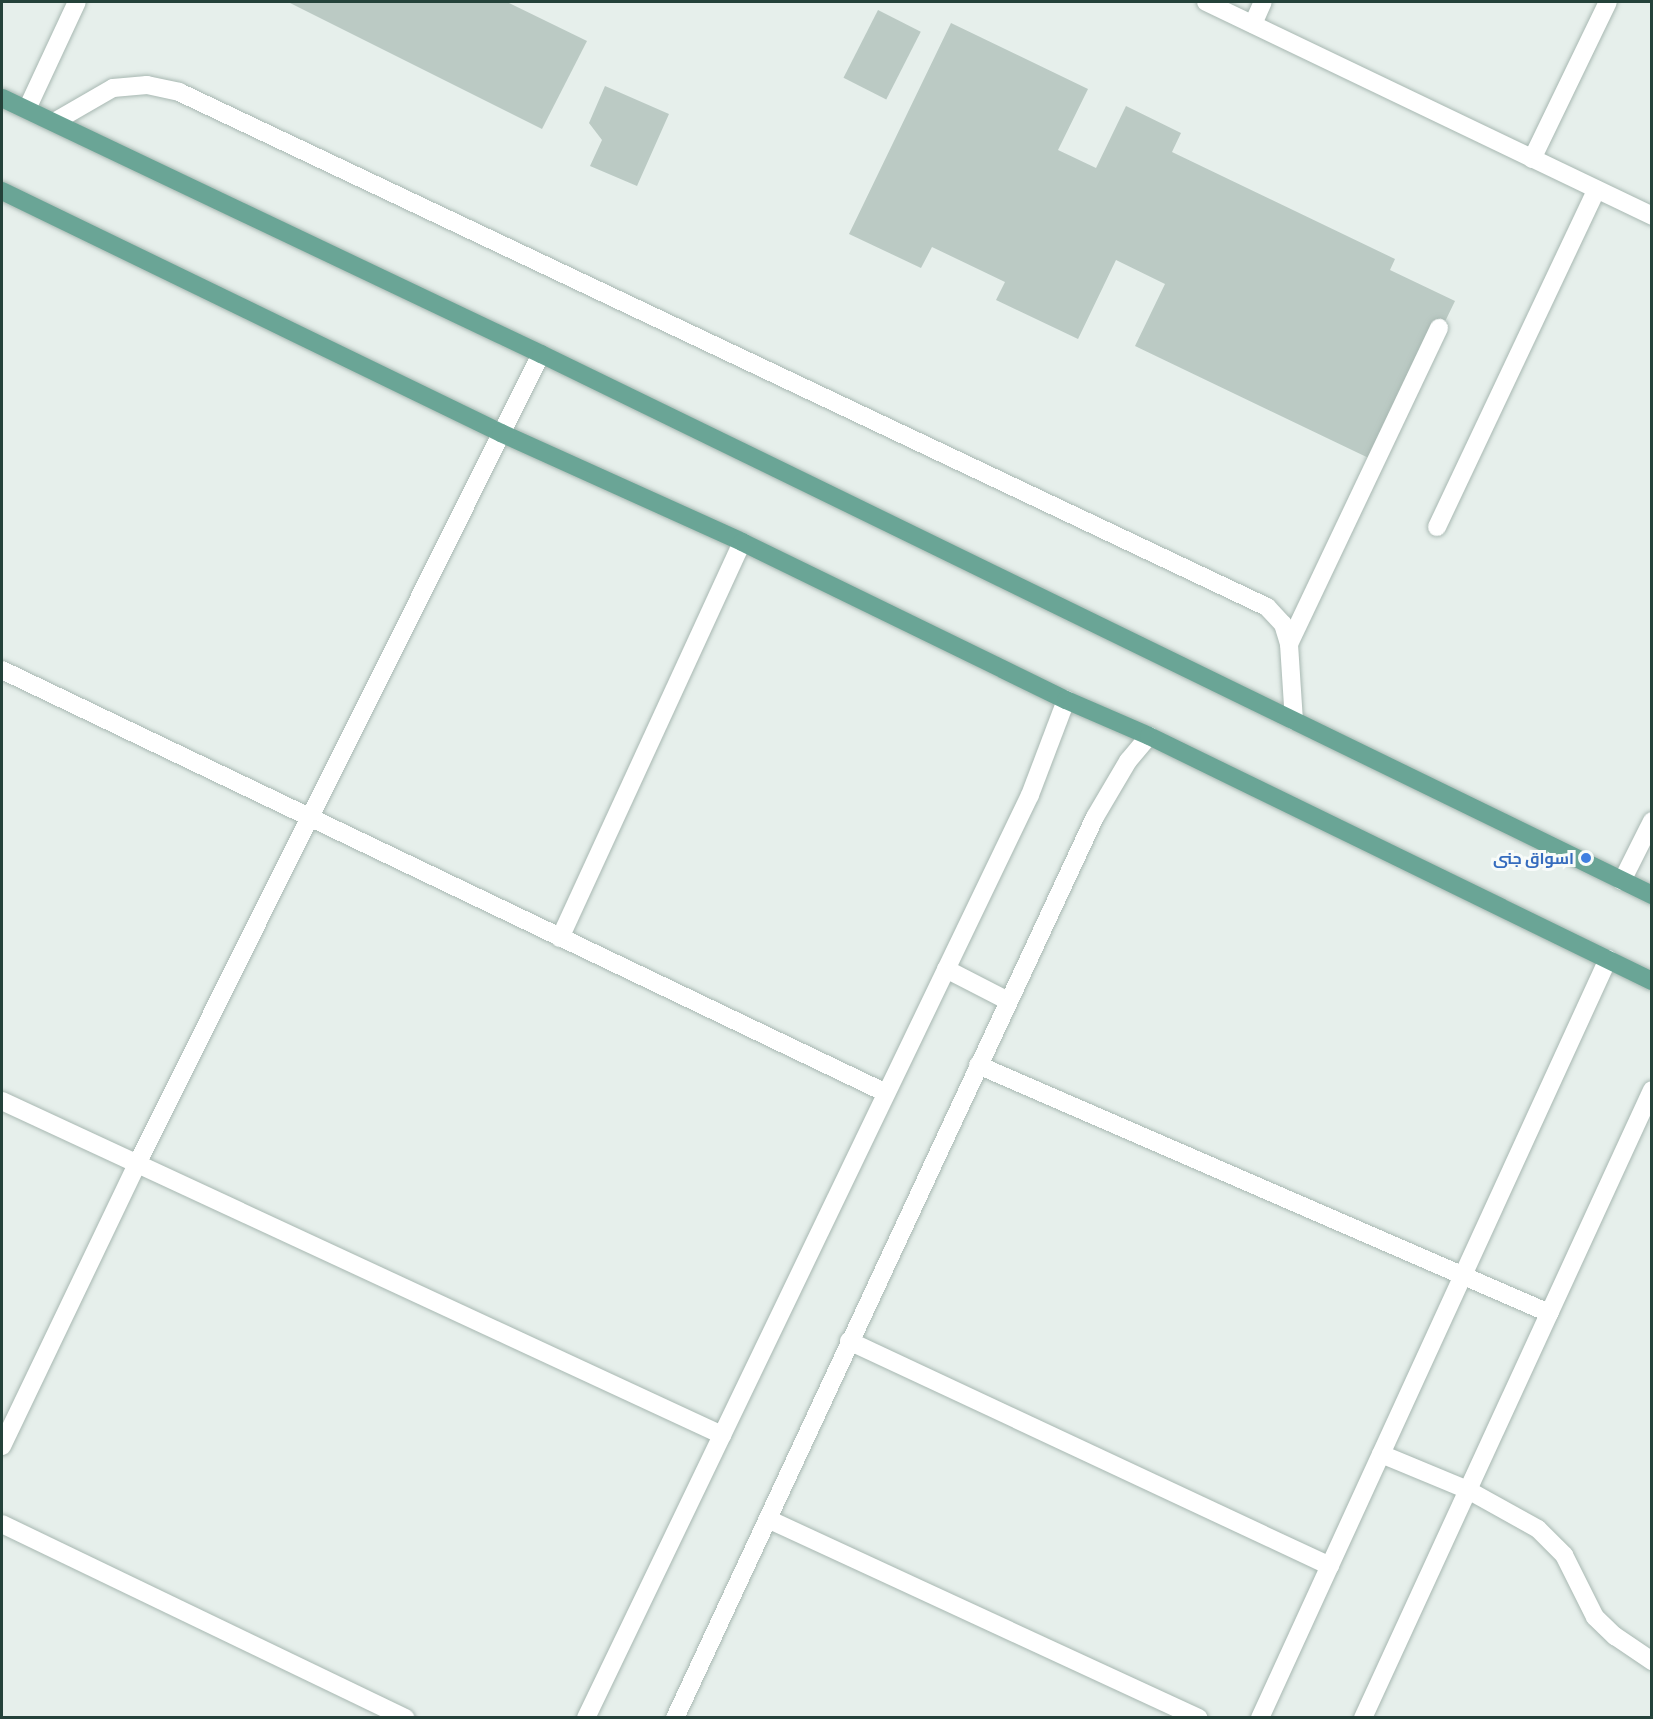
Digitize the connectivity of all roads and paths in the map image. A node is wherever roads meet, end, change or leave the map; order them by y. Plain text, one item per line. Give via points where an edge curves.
1 (77, 2) edge
2 (1206, 2) edge
3 (1263, 2) edge
4 (1608, 2) edge
5 (1253, 24) junction
6 (2, 98) edge
7 (27, 109) junction
8 (54, 122) junction
9 (1532, 159) junction
10 (1596, 190) junction
11 (2, 191) edge
12 (1652, 216) edge
13 (1439, 328) dead end
14 (541, 354) junction
15 (501, 433) junction
16 (1437, 527) dead end
17 (742, 542) junction
18 (1289, 644) junction
19 (2, 670) edge
20 (1066, 700) junction
21 (1294, 721) junction
22 (1149, 736) junction
23 (310, 818) junction
24 (1652, 821) edge
25 (1622, 880) junction
26 (1652, 895) edge
27 (560, 938) junction
28 (1608, 959) junction
29 (946, 969) junction
30 (1652, 981) edge
31 (1008, 1001) junction
32 (978, 1065) junction
33 (1652, 1090) edge
34 (886, 1093) junction
35 (2, 1101) edge
36 (136, 1166) junction
37 (1462, 1277) junction
38 (1549, 1313) junction
39 (849, 1341) junction
40 (722, 1435) junction
41 (2, 1446) edge
42 (1381, 1454) junction
43 (1468, 1490) junction
44 (770, 1520) junction
45 (2, 1524) edge
46 (1330, 1566) junction
47 (1652, 1661) edge
48 (406, 1718) edge
49 (586, 1718) edge
50 (675, 1718) edge
51 (1199, 1718) edge
52 (1260, 1718) edge
53 (1363, 1718) edge

1 - 7 street
2 - 5 street
3 - 5 street
4 - 9 street
5 - 9 street
6 - 7 main road
7 - 8 main road
8 - 14 main road
8 - 18 street via 113,88 147,85 179,92 1267,607 1283,624
9 - 10 street
10 - 12 street
10 - 16 street
11 - 15 main road
13 - 18 street
14 - 15 street
14 - 21 main road
15 - 17 main road
15 - 23 street
17 - 20 main road
17 - 27 street
18 - 21 street
19 - 23 street
20 - 22 main road
20 - 29 street via 1030,795
21 - 25 main road
22 - 28 main road
22 - 31 street via 1110,788
23 - 27 street
23 - 36 street
24 - 25 street
25 - 26 main road
27 - 34 street
28 - 30 main road
28 - 37 street
29 - 31 street
29 - 34 street
31 - 32 street
32 - 37 street
32 - 39 street
33 - 38 street
34 - 40 street
35 - 36 street
36 - 40 street
36 - 41 street
37 - 38 street
37 - 42 street
38 - 43 street
39 - 44 street
39 - 46 street
40 - 49 street
42 - 43 street
42 - 46 street
43 - 47 street via 1538,1529 1564,1555 1595,1617
43 - 53 street
44 - 50 street
44 - 51 street
45 - 48 street
46 - 52 street

